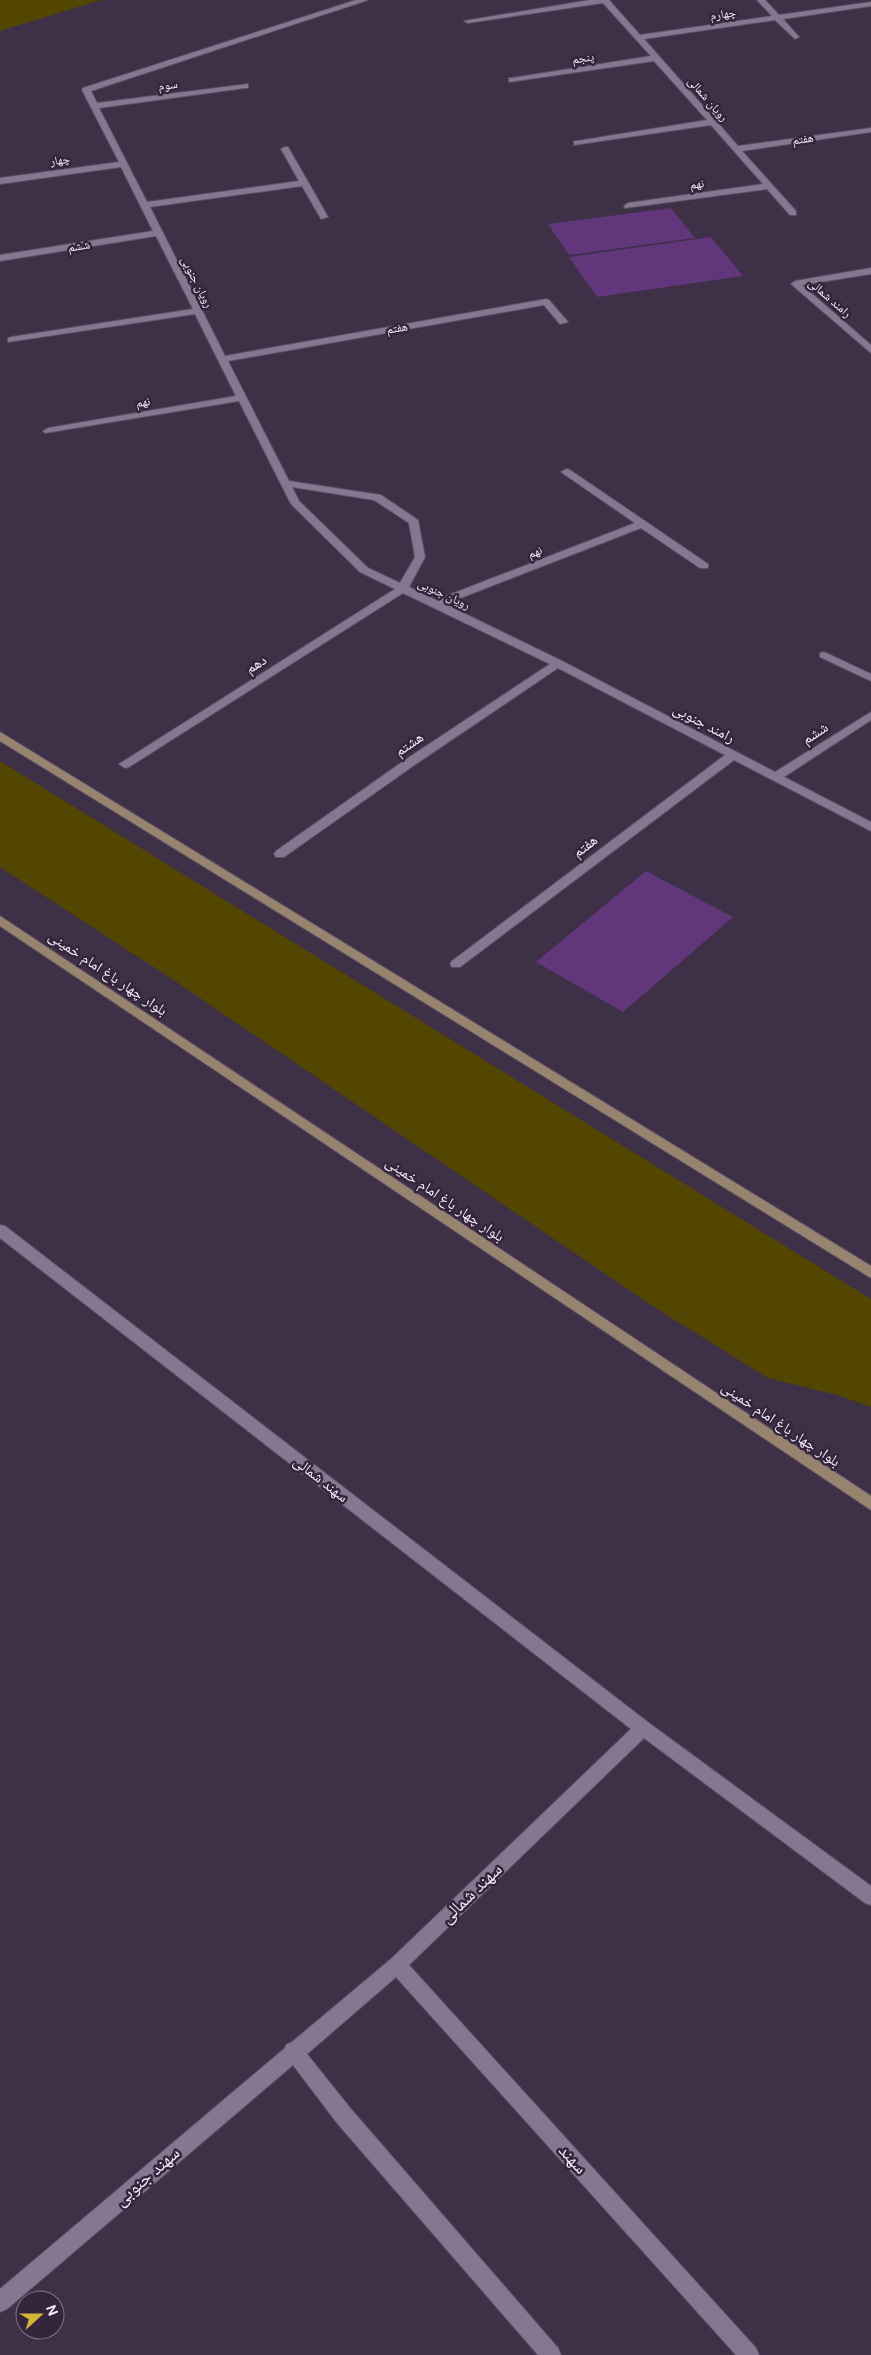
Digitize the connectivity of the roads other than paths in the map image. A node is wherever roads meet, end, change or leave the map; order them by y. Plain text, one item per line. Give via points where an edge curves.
1 (364, 0) edge
2 (605, 0) edge
3 (761, 0) edge
4 (871, 4) edge
5 (778, 18) junction
6 (468, 21) dead end
7 (795, 37) dead end
8 (638, 38) junction
9 (656, 58) junction
10 (512, 80) dead end
11 (245, 86) dead end
12 (94, 106) junction
13 (712, 122) junction
14 (871, 130) edge
15 (577, 143) dead end
16 (286, 149) dead end
17 (736, 149) junction
18 (124, 164) junction
19 (0, 181) edge
20 (306, 184) junction
21 (769, 186) junction
22 (144, 205) junction
23 (628, 206) dead end
24 (793, 213) dead end
25 (324, 217) dead end
26 (158, 233) junction
27 (0, 258) edge
28 (871, 272) edge
29 (198, 311) junction
30 (563, 322) dead end
31 (11, 340) dead end
32 (871, 350) edge
33 (222, 359) junction
34 (242, 398) junction
35 (48, 431) dead end
36 (566, 472) dead end
37 (285, 483) junction
38 (642, 524) junction
39 (704, 566) dead end
40 (403, 588) junction
41 (436, 604) junction
42 (524, 646) joint
43 (824, 656) dead end
44 (558, 663) junction
45 (871, 678) edge
46 (871, 715) edge
47 (0, 736) edge
48 (733, 755) junction
49 (125, 764) dead end
50 (775, 777) junction
51 (871, 827) edge
52 (280, 854) dead end
53 (0, 920) edge
54 (456, 964) dead end
55 (0, 1230) edge
56 (871, 1273) edge
57 (871, 1504) edge
58 (643, 1728) junction
59 (871, 1897) edge
60 (397, 1965) junction
61 (293, 2051) junction
62 (0, 2302) edge
63 (551, 2355) edge
64 (749, 2355) edge

1 - 12 street, رویان جنوبی via 336,5 86,90
2 - 6 street
2 - 8 street, رویان شمالی
3 - 5 street
4 - 5 street, چهارم
5 - 7 street
5 - 8 street, چهارم
8 - 9 street, رویان شمالی
9 - 10 street, پنجم
9 - 13 street, رویان شمالی
11 - 12 street, سوم
12 - 18 street, رویان جنوبی
13 - 15 street
13 - 17 street, رویان شمالی
14 - 17 street, هفتم
16 - 20 street
17 - 21 street, رویان شمالی
18 - 19 street, چهار
18 - 22 street, رویان جنوبی
20 - 22 street
20 - 25 street
21 - 23 street, نهم
21 - 24 street, رویان شمالی
22 - 26 street, رویان جنوبی
26 - 27 street, ششم
26 - 29 street, رویان جنوبی
28 - 32 street, رامند شمالی via 795,284
29 - 31 street
29 - 33 street, رویان جنوبی
30 - 33 street, هفتم via 546,302
33 - 34 street, رویان جنوبی
34 - 35 street, نهم
34 - 37 street, رویان جنوبی
36 - 38 street
37 - 40 street, رویان جنوبی via 295,502 364,570
37 - 40 street via 376,498 414,522 420,556
38 - 39 street
38 - 41 street, نهم
40 - 41 street, رویان جنوبی
40 - 49 street, دهم
41 - 42 street, رویان جنوبی
42 - 44 street, رامند جنوبی
43 - 45 street
44 - 48 street, رامند جنوبی
44 - 52 street, هشتم
46 - 50 street, ششم
47 - 56 main road
48 - 50 street, رامند جنوبی
48 - 54 street, هفتم
50 - 51 street, رامند جنوبی
53 - 57 main road, بلوار چهار باغ امام خمینی
55 - 58 street, سهند شمالی
58 - 59 street, سهند شمالی
58 - 60 street, سهند شمالی
60 - 61 street, سهند شمالی
60 - 64 street, سهند
61 - 62 street, سهند جنوبی
61 - 63 street via 344,2116

